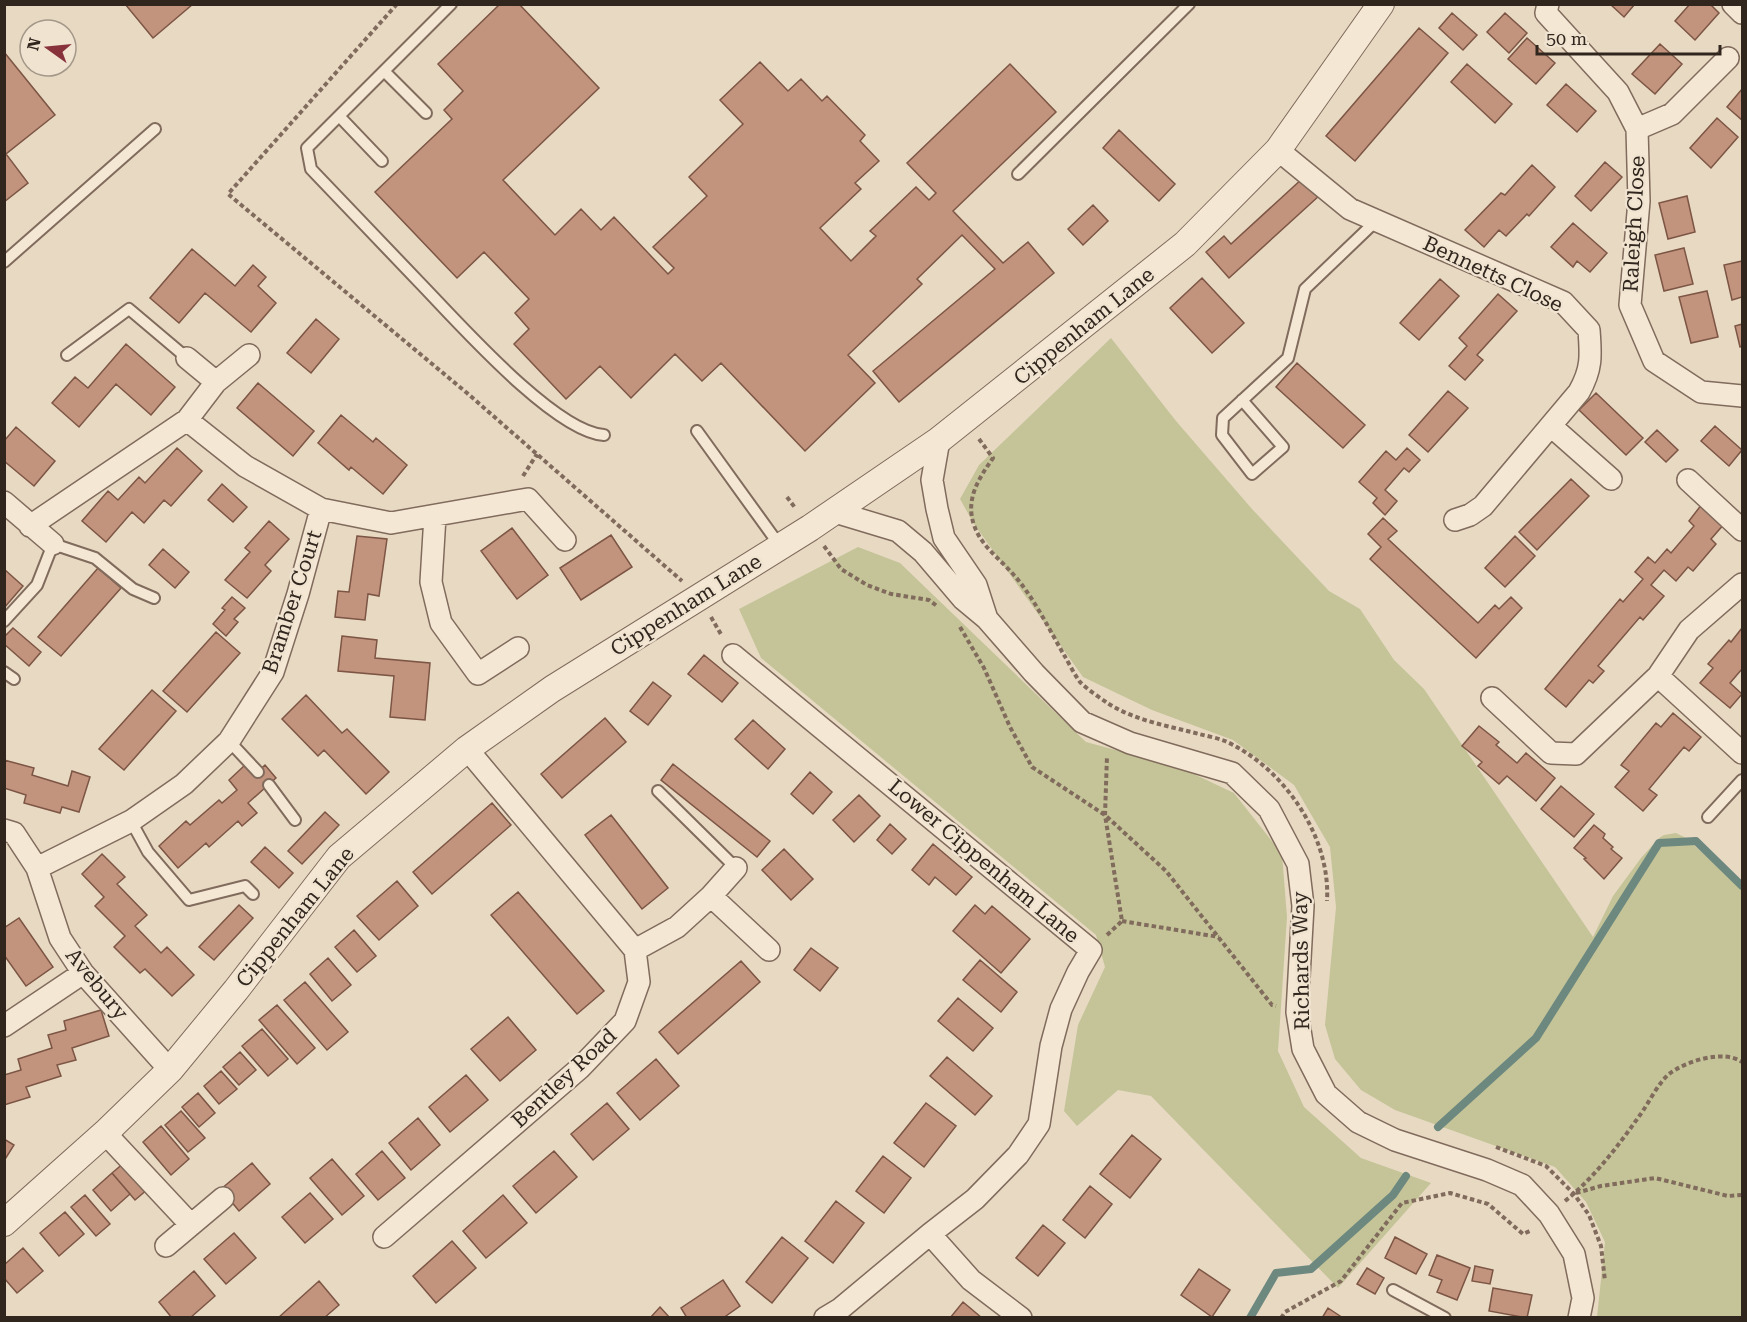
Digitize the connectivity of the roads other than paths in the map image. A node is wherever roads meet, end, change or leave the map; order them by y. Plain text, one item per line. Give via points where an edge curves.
1 (451, 4) edge
2 (1189, 4) edge
3 (1381, 4) edge
4 (1548, 4) edge
5 (1733, 4) edge
6 (1743, 13) edge
7 (1728, 58) dead end
8 (384, 71) junction
9 (426, 113) dead end
10 (339, 116) junction
11 (155, 129) dead end
12 (1637, 129) junction
13 (1278, 150) junction
14 (382, 161) dead end
15 (1018, 174) dead end
16 (1376, 222) junction
17 (4, 262) edge
18 (67, 355) dead end
19 (249, 355) dead end
20 (187, 358) joint
21 (216, 382) junction
22 (1743, 396) edge
23 (1242, 400) junction
24 (187, 420) junction
25 (1551, 426) junction
26 (698, 431) dead end
27 (604, 435) dead end
28 (939, 440) junction
29 (1611, 479) dead end
30 (1688, 480) dead end
31 (4, 502) edge
32 (321, 509) junction
33 (835, 512) junction
34 (435, 516) junction
35 (1455, 520) dead end
36 (30, 526) junction
37 (1743, 530) edge
38 (565, 540) dead end
39 (53, 544) junction
40 (780, 546) junction
41 (1742, 584) edge
42 (154, 597) dead end
43 (987, 620) junction
44 (4, 621) edge
45 (518, 648) dead end
46 (733, 655) dead end
47 (4, 672) edge
48 (1658, 676) junction
49 (14, 679) dead end
50 (1492, 698) dead end
51 (229, 741) junction
52 (467, 749) junction
53 (1743, 753) edge
54 (258, 772) dead end
55 (1743, 780) edge
56 (269, 784) dead end
57 (658, 791) dead end
58 (1708, 817) dead end
59 (295, 820) dead end
60 (131, 821) junction
61 (4, 830) edge
62 (37, 868) junction
63 (736, 868) joint
64 (253, 894) dead end
65 (711, 896) junction
66 (635, 950) junction
67 (769, 950) dead end
68 (83, 973) junction
69 (4, 1026) edge
70 (170, 1070) junction
71 (105, 1133) junction
72 (224, 1198) dead end
73 (4, 1223) edge
74 (191, 1225) junction
75 (930, 1234) junction
76 (384, 1237) dead end
77 (166, 1246) dead end
78 (1393, 1290) dead end
79 (825, 1317) edge
80 (1021, 1317) edge
81 (1445, 1317) edge
82 (1579, 1317) edge

1 - 8 lane
2 - 15 lane
3 - 13 street, Cippenham Lane
4 - 12 street, Raleigh Close via 1546,14 1618,92
5 - 6 street
7 - 12 street, Raleigh Close via 1672,114
8 - 9 lane
8 - 10 lane
10 - 14 lane
10 - 27 lane via 307,148 311,170 510,376 566,420 595,435
11 - 17 lane
12 - 22 street, Raleigh Close via 1639,201 1630,305 1654,360 1701,392
13 - 16 street, Bennetts Close via 1350,209
13 - 28 street, Cippenham Lane via 1185,244
16 - 23 lane via 1305,289 1288,358
16 - 25 street, Bennetts Close via 1563,302 1589,330 1591,363 1587,378
18 - 20 lane via 129,309
19 - 21 street
20 - 21 street
21 - 24 street
23 - 23 lane via 1223,418 1222,435 1252,474 1283,447
24 - 32 street via 245,466
24 - 36 street
25 - 29 street
25 - 35 street, Bennetts Close via 1483,506
26 - 40 lane
28 - 33 street, Cippenham Lane
28 - 43 street, Richards Way via 932,480 944,538 976,585
30 - 37 street
31 - 36 street
32 - 34 street via 391,523
32 - 51 street, Bramber Court via 273,672
33 - 40 street, Cippenham Lane
33 - 43 street, Richards Way via 898,531
34 - 38 street via 528,499
34 - 45 street via 431,582 441,623 478,674
36 - 39 street
39 - 42 lane via 95,558 133,589
39 - 44 lane via 37,585
40 - 52 street, Cippenham Lane via 552,689
41 - 48 street via 1689,630
43 - 82 street, Richards Way via 1082,722 1130,743 1232,773 1269,809 1298,864 1304,906 1298,1012 1303,1049 1326,1094 1358,1122 1395,1140 1522,1185 1549,1214 1574,1254 1583,1298
46 - 75 street, Lower Cippenham Lane via 1092,950 1061,1009 1039,1124 1018,1155 975,1199
47 - 49 lane
48 - 50 street via 1576,754 1551,753
48 - 53 street
51 - 54 lane
51 - 60 street, Bramber Court via 184,784
52 - 66 street
52 - 70 street, Cippenham Lane via 339,857
55 - 58 lane
56 - 59 lane
57 - 63 lane
60 - 62 street, Bramber Court
60 - 64 lane via 148,852 189,900 245,886
61 - 62 street, Avebury via 14,834
62 - 68 street, Avebury via 60,938
63 - 65 street
65 - 66 street via 677,927
65 - 67 street
66 - 76 street, Bentley Road via 639,982 626,1021 580,1068
68 - 69 street
68 - 70 street, Avebury
70 - 71 street, Cippenham Lane
71 - 73 street, Cippenham Lane
71 - 74 street
72 - 74 street
74 - 77 street
75 - 79 street, Lower Cippenham Lane via 840,1309
75 - 80 street via 971,1280
78 - 81 lane

